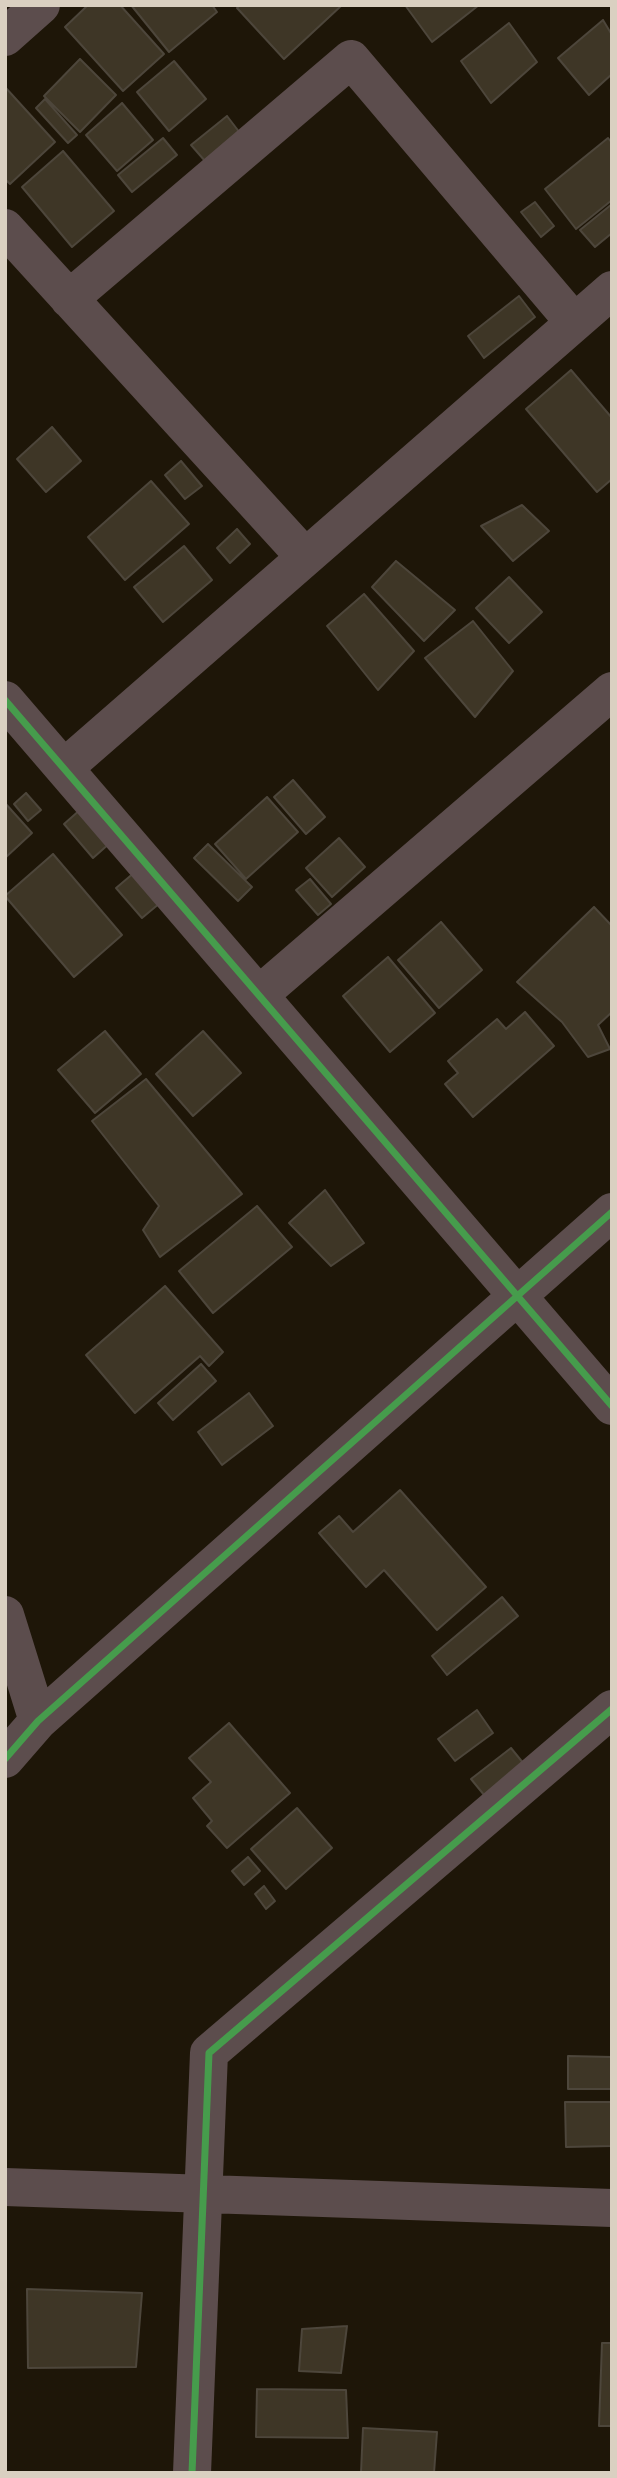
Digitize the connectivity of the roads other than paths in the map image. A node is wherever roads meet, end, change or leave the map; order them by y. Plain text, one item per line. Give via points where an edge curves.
1 (41, 5) edge
2 (5, 37) edge
3 (5, 228) edge
4 (612, 290) edge
5 (69, 299) junction
6 (574, 322) junction
7 (305, 557) junction
8 (612, 691) edge
9 (5, 700) edge
10 (64, 768) junction
11 (259, 995) junction
12 (612, 1212) edge
13 (517, 1296) junction
14 (612, 1406) edge
15 (5, 1615) edge
16 (612, 1709) edge
17 (38, 1721) junction
18 (5, 1759) edge
19 (5, 2187) edge
20 (202, 2194) junction
21 (612, 2208) edge
22 (192, 2473) edge

1 - 2 street
3 - 5 street
4 - 6 street
5 - 6 street via 351,59
5 - 7 street
6 - 7 street
7 - 10 street
8 - 11 street
9 - 10 street
10 - 11 street
11 - 13 street
12 - 13 street
13 - 14 street
13 - 17 street
15 - 17 street
16 - 20 street via 209,2053
17 - 18 street
19 - 20 street
20 - 21 street
20 - 22 street

